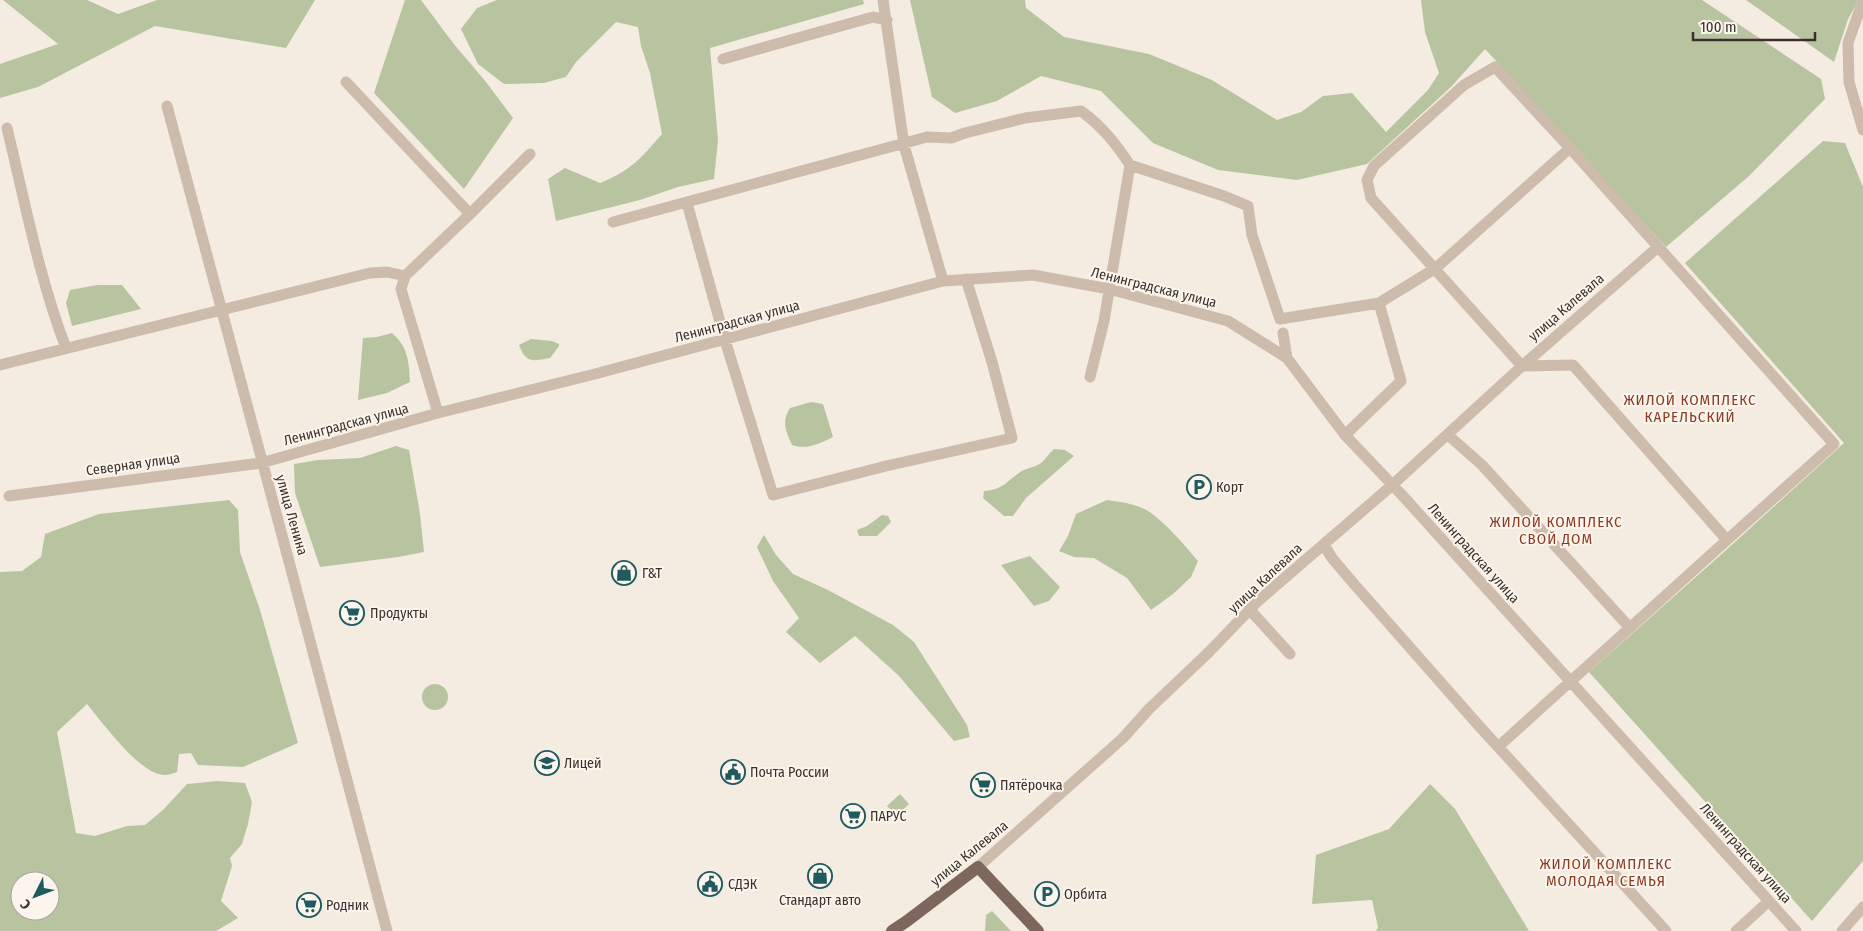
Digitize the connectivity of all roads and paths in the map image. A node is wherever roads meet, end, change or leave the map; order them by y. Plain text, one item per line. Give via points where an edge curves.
1 (883, 0) edge
2 (1863, 4) edge
3 (886, 20) junction
4 (723, 59) dead end
5 (346, 82) dead end
6 (167, 106) dead end
7 (7, 128) dead end
8 (1863, 130) edge
9 (904, 145) junction
10 (1570, 148) junction
11 (530, 154) dead end
12 (1130, 165) junction
13 (687, 202) junction
14 (470, 214) junction
15 (613, 222) dead end
16 (1658, 247) junction
17 (1436, 268) junction
18 (404, 276) junction
19 (966, 278) junction
20 (943, 281) junction
21 (1109, 289) junction
22 (1379, 303) junction
23 (220, 310) junction
24 (1283, 333) dead end
25 (725, 340) junction
26 (66, 348) junction
27 (1287, 358) junction
28 (0, 365) edge
29 (1522, 366) junction
30 (1090, 377) dead end
31 (438, 414) junction
32 (1345, 435) junction
33 (1448, 435) junction
34 (262, 462) junction
35 (1392, 484) junction
36 (9, 496) dead end
37 (1727, 540) junction
38 (1324, 545) junction
39 (1250, 610) junction
40 (1630, 628) junction
41 (1290, 654) dead end
42 (1571, 682) junction
43 (1499, 746) junction
44 (978, 866) junction
45 (1769, 901) junction
46 (1863, 907) edge
47 (387, 931) edge
48 (892, 931) edge
49 (1038, 931) edge
50 (1666, 931) edge
51 (1736, 931) edge
52 (1796, 931) edge
53 (1842, 931) edge

1 - 3 street
2 - 8 street via 1848,43 1848,82
3 - 4 street via 873,17
3 - 9 street
5 - 14 street
6 - 23 street, улица Ленина
7 - 26 street via 40,263
9 - 12 street via 927,137 951,138 1025,118 1081,111 1095,121
9 - 13 street
9 - 20 street
10 - 16 street
10 - 17 street
10 - 17 street via 1495,67 1464,85 1374,166 1366,180 1371,198
11 - 14 street
12 - 21 street
12 - 22 street via 1248,206 1252,235 1280,319
13 - 15 street
13 - 25 street
14 - 18 street
16 - 29 street, улица Калевала
16 - 37 street via 1834,444
17 - 22 street
17 - 29 street
18 - 23 street via 370,273
18 - 31 street via 401,289
19 - 20 street, Ленинградская улица
19 - 21 street, Ленинградская улица via 1033,275
19 - 25 street via 1012,438 773,495
20 - 25 street, Ленинградская улица
21 - 27 street, Ленинградская улица via 1228,321
21 - 30 street
22 - 32 street via 1401,381
23 - 26 street
23 - 34 street, улица Ленина
24 - 27 street
25 - 31 street, Ленинградская улица
26 - 28 street
27 - 32 street, Ленинградская улица
29 - 33 street, улица Калевала
29 - 37 street via 1573,365
31 - 34 street, Ленинградская улица
32 - 35 street, Ленинградская улица
33 - 35 street, улица Калевала
33 - 40 street via 1482,466
34 - 36 street, Северная улица
34 - 47 street, улица Ленина
35 - 38 street, улица Калевала
35 - 42 street, Ленинградская улица
37 - 40 street
38 - 39 street, улица Калевала
38 - 43 street via 1332,558
39 - 41 street
39 - 44 street, улица Калевала via 1123,738
40 - 42 street
42 - 43 street
42 - 45 street, Ленинградская улица
43 - 50 street
44 - 48 main road, улица Калевала
44 - 49 main road
45 - 51 street
45 - 52 street, Ленинградская улица
46 - 53 street

